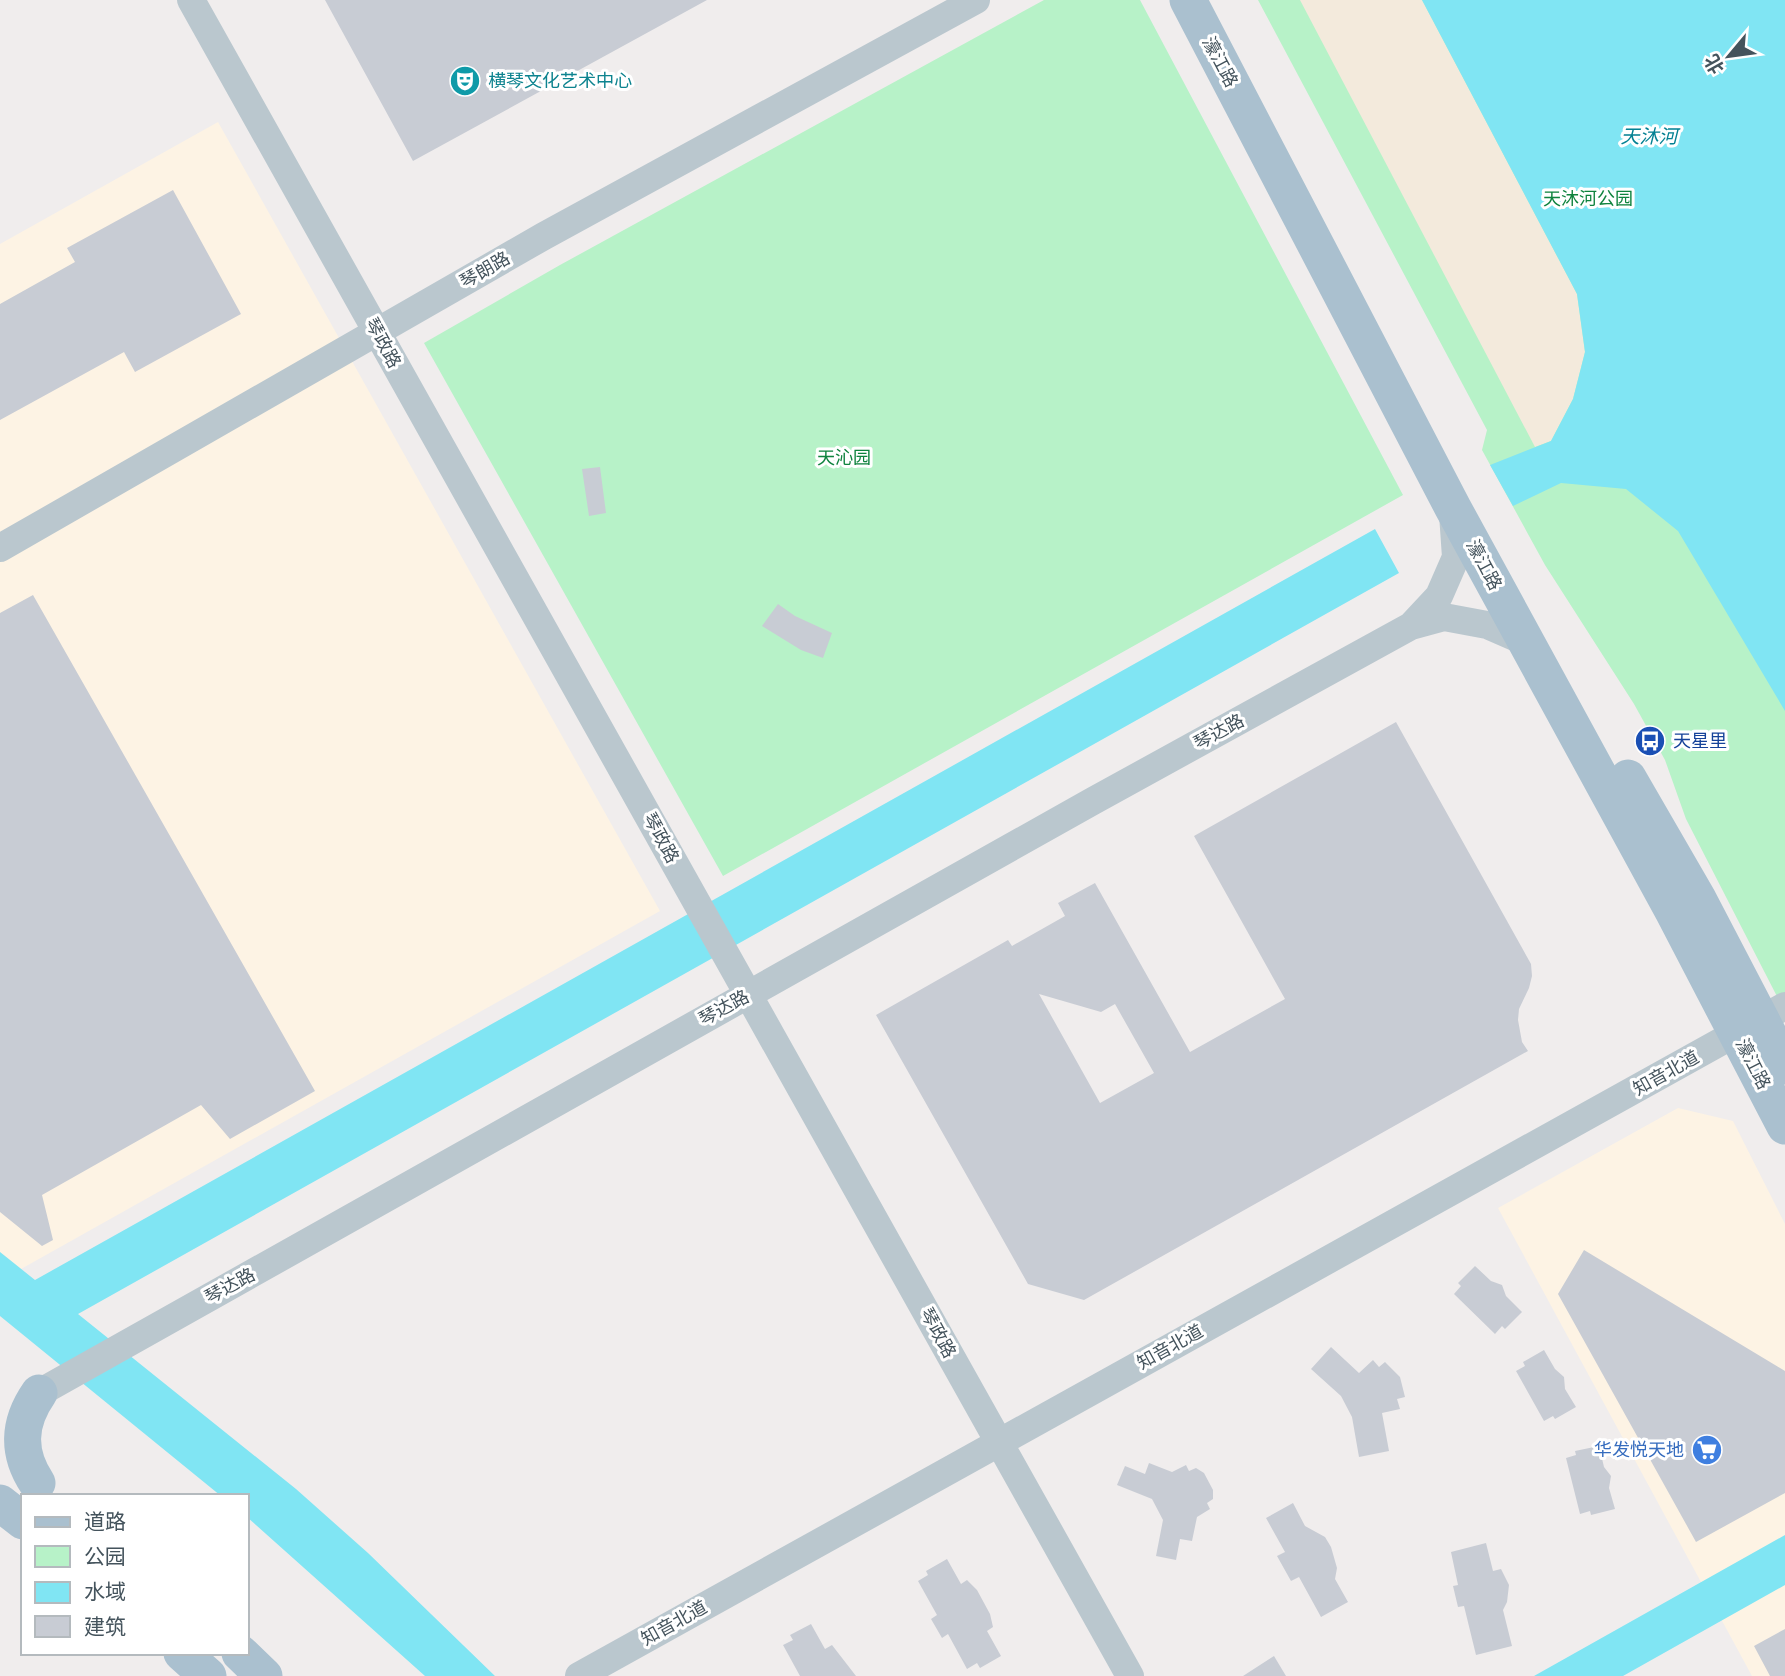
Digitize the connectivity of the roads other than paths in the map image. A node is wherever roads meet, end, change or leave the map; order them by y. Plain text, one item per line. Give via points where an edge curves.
1 (191, 0) edge
2 (976, 0) edge
3 (1188, 0) edge
4 (1213, 0) edge
5 (377, 332) junction
6 (1453, 508) junction
7 (0, 548) edge
8 (1411, 626) junction
9 (1526, 642) junction
10 (748, 995) junction
11 (1761, 1020) edge
12 (1785, 1066) edge
13 (1785, 1126) edge
14 (39, 1393) junction
15 (0, 1406) edge
16 (999, 1442) junction
17 (0, 1454) edge
18 (45, 1490) edge
19 (0, 1503) edge
20 (21, 1519) edge
21 (184, 1655) edge
22 (242, 1655) edge
23 (208, 1676) edge
24 (264, 1676) edge
25 (579, 1676) edge
26 (1130, 1676) edge

1 - 5 street, 琴政路
2 - 5 street, 琴朗路
3 - 6 main road, 濠江路
4 - 11 main road, 濠江路 via 1545,632 1698,899
5 - 7 street, 琴朗路
5 - 10 street, 琴政路
6 - 8 street via 1456,557 1439,596
6 - 9 main road, 濠江路
8 - 9 street via 1444,617 1487,625
8 - 10 street, 琴达路
9 - 11 main road, 濠江路 via 1673,911
10 - 14 street, 琴达路
10 - 16 street, 琴政路
11 - 12 main road, 濠江路
11 - 13 main road, 濠江路
11 - 16 street, 知音北道
14 - 15 main road
14 - 18 main road via 22,1432 24,1459
16 - 25 street, 知音北道
16 - 26 street, 琴政路
17 - 18 main road
19 - 20 main road
21 - 23 main road
22 - 24 main road

